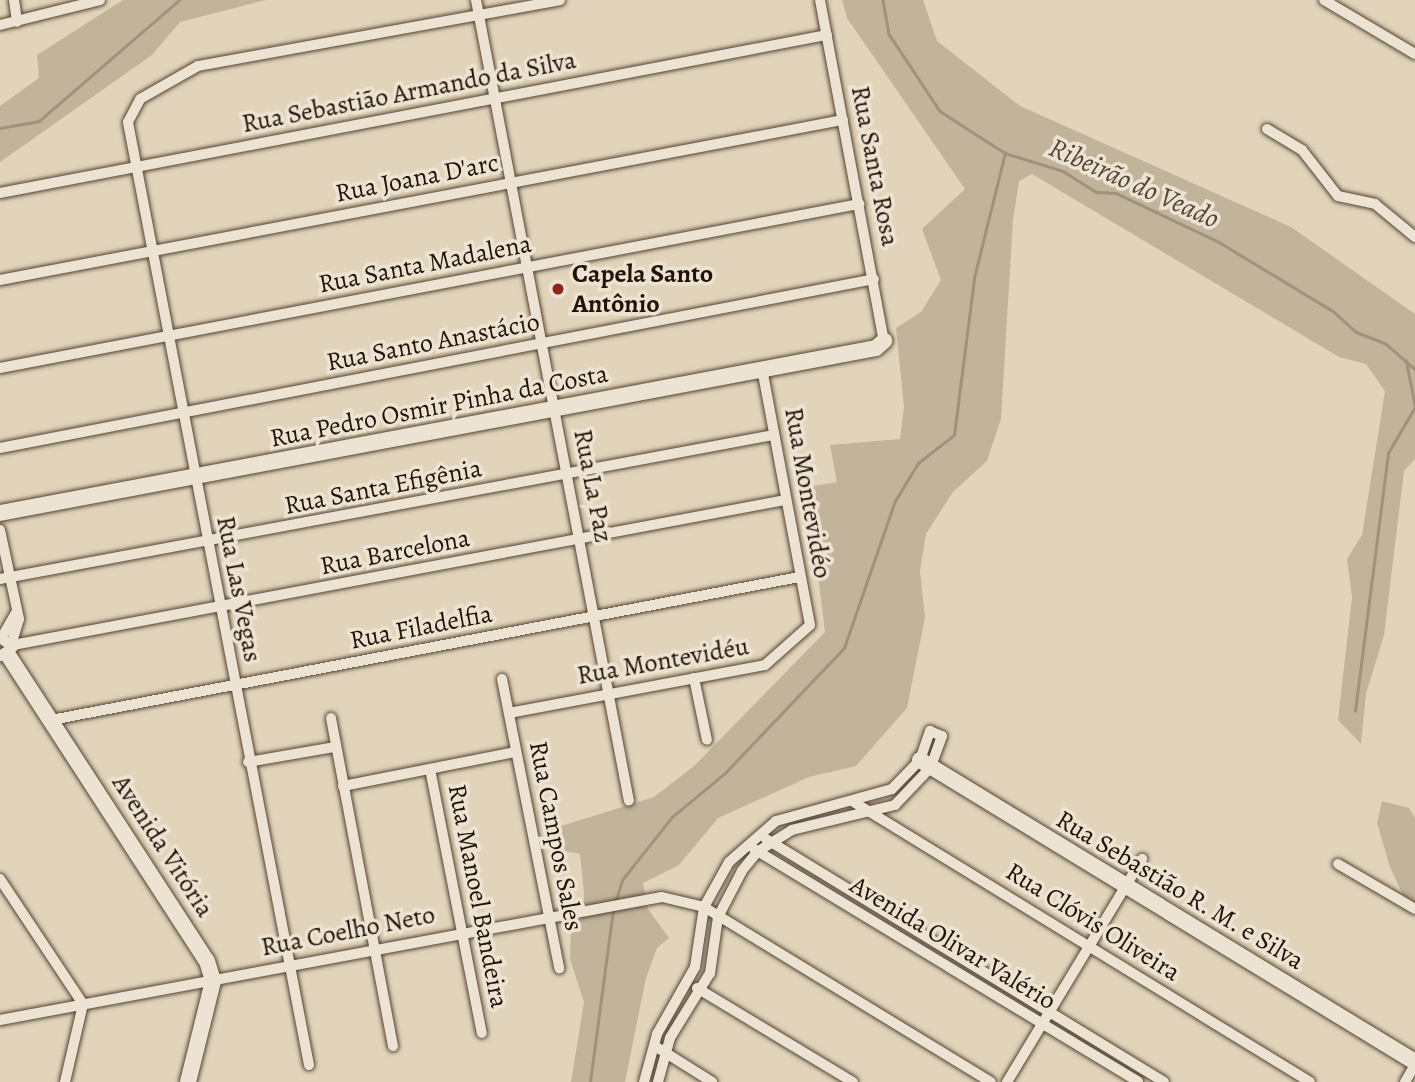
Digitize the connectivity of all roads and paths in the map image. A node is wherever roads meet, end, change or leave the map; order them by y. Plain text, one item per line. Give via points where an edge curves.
1 (13, 0) edge
2 (476, 0) edge
3 (560, 0) edge
4 (820, 0) edge
5 (1325, 0) edge
6 (94, 2) edge
7 (479, 15) junction
8 (17, 22) junction
9 (0, 25) edge
10 (827, 35) junction
11 (1415, 54) edge
12 (494, 98) junction
13 (843, 120) junction
14 (1267, 129) dead end
15 (136, 167) junction
16 (510, 183) junction
17 (0, 194) edge
18 (859, 204) junction
19 (1415, 237) edge
20 (152, 252) junction
21 (527, 267) junction
22 (874, 279) junction
23 (0, 280) edge
24 (167, 336) junction
25 (884, 341) joint
26 (543, 344) junction
27 (0, 368) edge
28 (762, 369) junction
29 (556, 410) junction
30 (183, 414) junction
31 (773, 435) junction
32 (0, 448) edge
33 (569, 475) junction
34 (194, 477) junction
35 (785, 500) junction
36 (0, 513) edge
37 (0, 530) edge
38 (580, 540) junction
39 (206, 544) junction
40 (799, 577) junction
41 (5, 578) edge
42 (219, 609) junction
43 (594, 618) junction
44 (810, 625) joint
45 (6, 646) edge
46 (694, 678) junction
47 (502, 679) dead end
48 (234, 685) junction
49 (609, 693) junction
50 (509, 713) junction
51 (331, 718) dead end
52 (51, 720) junction
53 (930, 731) dead end
54 (707, 740) dead end
55 (335, 747) junction
56 (515, 752) junction
57 (248, 762) junction
58 (926, 764) junction
59 (430, 769) junction
60 (343, 786) junction
61 (629, 801) dead end
62 (852, 801) junction
63 (873, 814) junction
64 (757, 834) junction
65 (771, 842) junction
66 (745, 844) junction
67 (758, 851) junction
68 (1142, 859) dead end
69 (1338, 864) dead end
70 (0, 879) edge
71 (1126, 886) junction
72 (704, 907) junction
73 (1415, 909) edge
74 (549, 916) junction
75 (718, 917) junction
76 (463, 931) junction
77 (1089, 947) junction
78 (373, 948) junction
79 (287, 966) junction
80 (558, 968) dead end
81 (213, 981) junction
82 (688, 982) junction
83 (700, 990) junction
84 (83, 1004) junction
85 (1051, 1014) junction
86 (0, 1020) edge
87 (1044, 1024) junction
88 (482, 1033) dead end
89 (652, 1045) junction
90 (393, 1046) dead end
91 (664, 1052) junction
92 (1415, 1064) edge
93 (309, 1065) dead end
94 (65, 1082) edge
95 (188, 1082) edge
96 (644, 1082) edge
97 (659, 1082) edge
98 (712, 1082) edge
99 (853, 1082) edge
100 (991, 1082) edge
101 (1007, 1082) edge
102 (1138, 1082) edge
103 (1164, 1082) edge
104 (1310, 1082) edge
105 (1405, 1082) edge

1 - 8 street
2 - 7 street, Rua La Paz
3 - 7 street
4 - 10 street, Rua Santa Rosa
5 - 11 street
6 - 8 street
7 - 12 street, Rua La Paz
7 - 15 street, Rua Las Vegas via 198,66 140,99 128,122
8 - 9 street
10 - 12 street, Rua Sebastião Armando da Silva
10 - 13 street, Rua Santa Rosa
12 - 15 street, Rua Sebastião Armando da Silva
12 - 16 street, Rua La Paz
13 - 16 street, Rua Joana D'arc
13 - 18 street, Rua Santa Rosa
14 - 19 street via 1303,150 1338,196 1375,204
15 - 17 street, Rua Sebastião Armando da Silva
15 - 20 street, Rua Las Vegas
16 - 20 street, Rua Joana D'arc
16 - 21 street, Rua La Paz
18 - 21 street, Rua Santa Madalena
18 - 22 street, Rua Santa Rosa
20 - 23 street, Rua Joana D'arc
20 - 24 street, Rua Las Vegas
21 - 24 street, Rua Santa Madalena
21 - 26 street, Rua La Paz
22 - 25 street, Rua Santa Rosa
22 - 26 street, Rua Santo Anastácio
24 - 27 street, Rua Santa Madalena
24 - 30 street, Rua Las Vegas
25 - 28 street, Rua Pedro Osmir Pinha da Costa via 876,348
26 - 29 street, Rua La Paz
26 - 30 street, Rua Santo Anastácio
28 - 29 street, Rua Pedro Osmir Pinha da Costa
28 - 31 street, Rua Montevidéo
29 - 33 street, Rua La Paz
29 - 34 street, Rua Pedro Osmir Pinha da Costa
30 - 32 street, Rua Santo Anastácio
30 - 34 street, Rua Las Vegas
31 - 33 street, Rua Santa Efigênia
31 - 35 street, Rua Montevidéo
33 - 38 street, Rua La Paz
33 - 39 street, Rua Santa Efigênia
34 - 36 street, Rua Pedro Osmir Pinha da Costa
34 - 39 street, Rua Las Vegas
35 - 38 street, Rua Barcelona
35 - 40 street, Rua Montevidéo
37 - 41 street
38 - 42 street, Rua Barcelona
38 - 43 street, Rua La Paz
39 - 41 street, Rua Santa Efigênia
39 - 42 street, Rua Las Vegas
40 - 43 street, Rua Filadelfia
40 - 44 street, Rua Montevidéo
41 - 45 street via 17,611
42 - 45 street, Rua Barcelona
42 - 48 street, Rua Las Vegas
43 - 48 street, Rua Filadelfia
43 - 49 street, Rua La Paz
44 - 46 street, Rua Montevidéu via 765,666
45 - 52 street, Avenida Vitória
46 - 49 street, Rua Montevidéu
46 - 54 street
47 - 50 street, Rua Campos Sales
48 - 52 street, Rua Filadelfia
48 - 57 street, Rua Las Vegas
49 - 50 street, Rua Montevidéu
49 - 61 street, Rua La Paz
50 - 56 street, Rua Campos Sales
51 - 55 street
52 - 81 street, Avenida Vitória via 200,948
53 - 58 street via 942,736
55 - 57 street
55 - 60 street
56 - 59 street
56 - 74 street, Rua Campos Sales
57 - 79 street, Rua Las Vegas
58 - 62 street via 892,789
58 - 63 street via 895,805
58 - 71 street, Rua Sebastião R. M. e Silva
59 - 60 street
59 - 76 street, Rua Manoel Bandeira
60 - 78 street
62 - 63 street, Rua Clóvis Oliveira
62 - 64 street via 798,813
63 - 65 street via 801,828
63 - 77 street, Rua Clóvis Oliveira
64 - 65 street
64 - 66 street
65 - 67 street
65 - 85 street
66 - 67 street, Avenida Olivar Valério
66 - 72 street
67 - 75 street
67 - 87 street, Avenida Olivar Valério
68 - 71 street
69 - 73 street
70 - 84 street
71 - 77 street
71 - 92 street, Rua Sebastião R. M. e Silva
72 - 74 street, Rua Coelho Neto via 662,897
72 - 75 street
72 - 82 street
74 - 76 street, Rua Coelho Neto
74 - 80 street, Rua Campos Sales
75 - 83 street via 713,965
75 - 100 street
76 - 78 street, Rua Coelho Neto
76 - 88 street, Rua Manoel Bandeira
77 - 85 street
77 - 104 street, Rua Clóvis Oliveira
78 - 79 street, Rua Coelho Neto
78 - 90 street
79 - 81 street, Rua Coelho Neto
79 - 93 street, Rua Las Vegas
81 - 84 street, Rua Coelho Neto
81 - 95 street
82 - 83 street
82 - 89 street
83 - 91 street
83 - 99 street
84 - 86 street, Rua Coelho Neto
84 - 94 street
85 - 87 street
85 - 103 street
87 - 101 street
87 - 102 street, Avenida Olivar Valério
89 - 91 street
89 - 96 street
91 - 97 street
91 - 98 street
92 - 105 street

